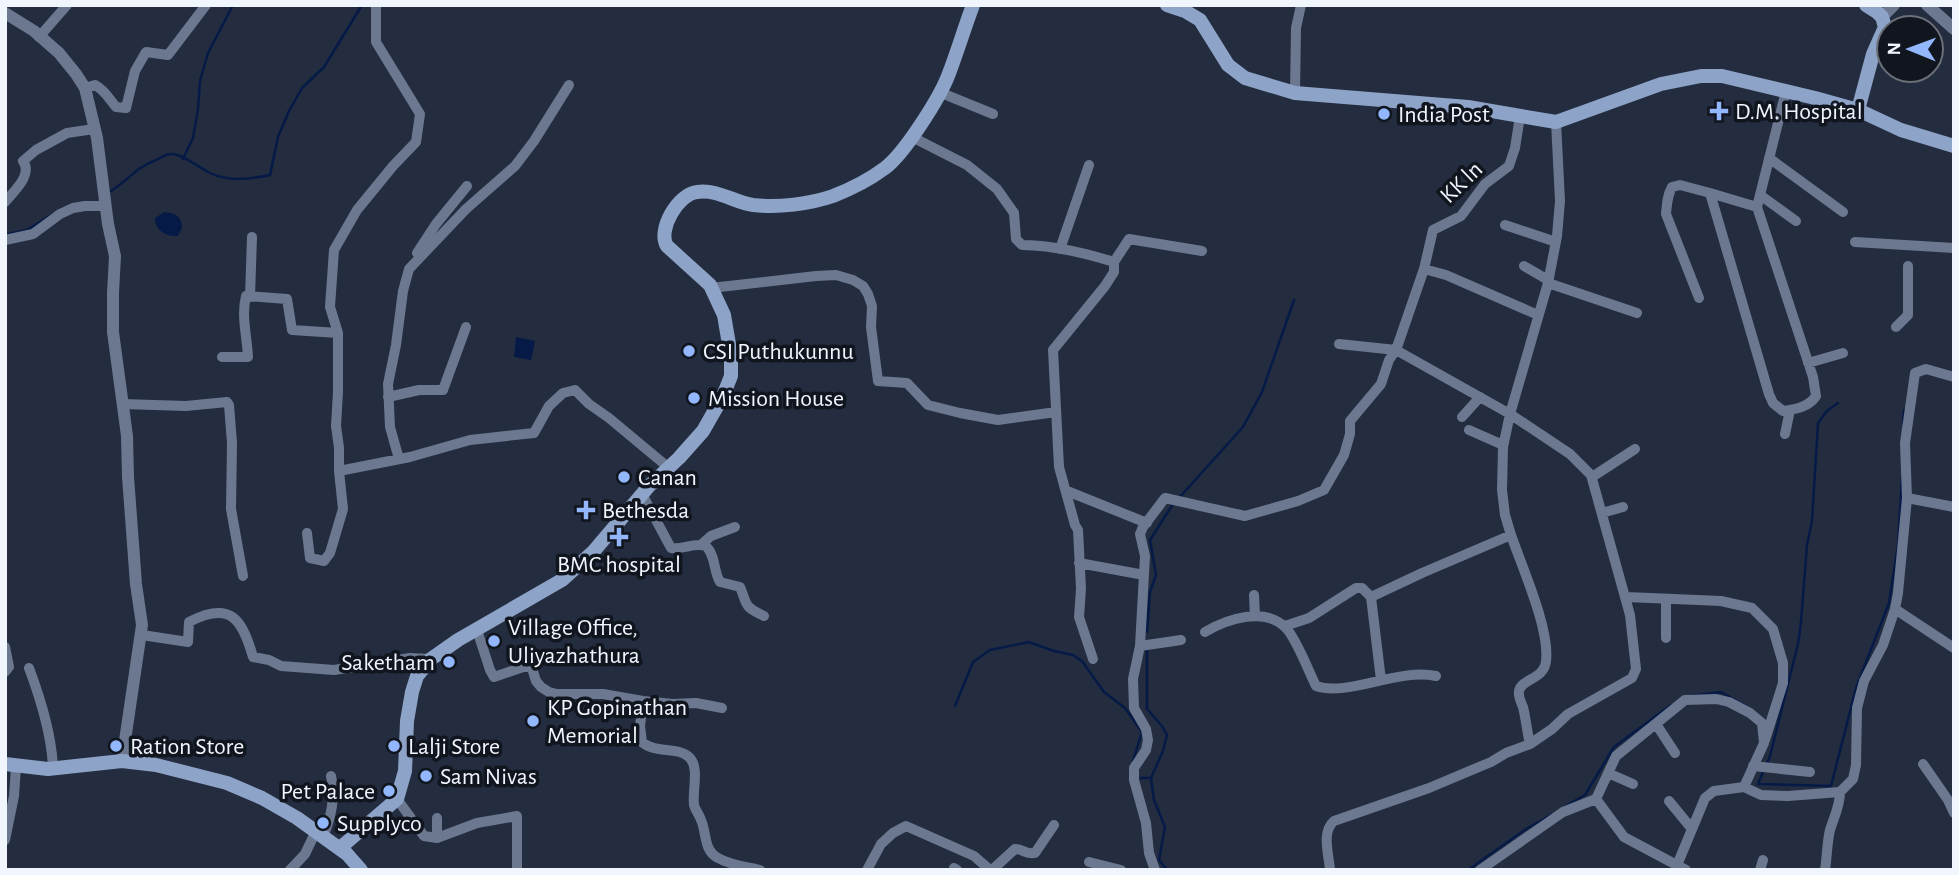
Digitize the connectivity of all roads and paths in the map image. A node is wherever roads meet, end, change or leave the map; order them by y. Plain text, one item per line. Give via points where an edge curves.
1 (67, 5) edge
2 (206, 5) edge
3 (376, 5) edge
4 (973, 5) edge
5 (1167, 5) edge
6 (1301, 5) edge
7 (1927, 5) edge
8 (5, 13) edge
9 (1954, 29) edge
10 (39, 37) junction
11 (1875, 48) edge
12 (569, 85) dead end
13 (85, 88) junction
14 (1786, 91) junction
15 (939, 92) junction
16 (1294, 93) junction
17 (1858, 110) junction
18 (993, 114) dead end
19 (1520, 116) junction
20 (1556, 122) junction
21 (94, 130) junction
22 (912, 137) junction
23 (1954, 145) edge
24 (1769, 158) junction
25 (1089, 165) dead end
26 (467, 186) dead end
27 (1710, 193) junction
28 (1760, 195) junction
29 (5, 202) edge
30 (106, 206) junction
31 (1757, 208) junction
32 (1843, 212) dead end
33 (1796, 221) dead end
34 (1505, 225) dead end
35 (252, 237) dead end
36 (5, 240) edge
37 (1556, 242) junction
38 (1855, 242) dead end
39 (1954, 248) edge
40 (1060, 249) junction
41 (1202, 251) dead end
42 (1114, 262) junction
43 (1524, 266) dead end
44 (1908, 266) dead end
45 (409, 269) junction
46 (1424, 269) junction
47 (1548, 282) junction
48 (711, 288) junction
49 (250, 297) junction
50 (1699, 298) dead end
51 (1637, 313) dead end
52 (1538, 316) junction
53 (466, 327) dead end
54 (1896, 327) dead end
55 (338, 333) junction
56 (1339, 344) dead end
57 (1396, 350) junction
58 (1843, 353) dead end
59 (222, 357) dead end
60 (1808, 363) junction
61 (1954, 377) edge
62 (388, 397) junction
63 (1480, 397) junction
64 (122, 404) junction
65 (1790, 410) junction
66 (1056, 412) junction
67 (1510, 414) junction
68 (1462, 417) dead end
69 (1469, 430) dead end
70 (1785, 434) dead end
71 (1503, 445) junction
72 (1635, 449) dead end
73 (399, 459) junction
74 (668, 468) junction
75 (339, 471) junction
76 (1592, 477) junction
77 (1067, 491) junction
78 (642, 494) junction
79 (1907, 498) junction
80 (1623, 507) dead end
81 (1954, 507) edge
82 (1602, 513) junction
83 (1147, 523) junction
84 (735, 527) dead end
85 (307, 533) dead end
86 (1511, 535) junction
87 (702, 544) junction
88 (1079, 564) junction
89 (1144, 575) junction
90 (243, 576) dead end
91 (1254, 595) dead end
92 (1371, 597) junction
93 (1626, 597) junction
94 (1667, 600) junction
95 (1895, 609) junction
96 (764, 616) dead end
97 (1255, 616) junction
98 (1285, 626) junction
99 (477, 630) junction
100 (1205, 632) dead end
101 (142, 635) junction
102 (1666, 638) dead end
103 (1181, 640) dead end
104 (1140, 646) junction
105 (5, 647) edge
106 (1954, 648) edge
107 (431, 659) junction
108 (1093, 659) dead end
109 (29, 668) dead end
110 (5, 672) edge
111 (1436, 676) dead end
112 (1381, 680) junction
113 (643, 701) junction
114 (722, 708) dead end
115 (1657, 724) junction
116 (1764, 743) junction
117 (1530, 744) junction
118 (1675, 753) dead end
119 (122, 761) junction
120 (1923, 764) dead end
121 (11, 766) edge
122 (1753, 766) junction
123 (53, 769) junction
124 (1810, 772) dead end
125 (1608, 773) junction
126 (331, 776) dead end
127 (1633, 784) dead end
128 (1744, 787) junction
129 (1840, 792) junction
130 (397, 799) junction
131 (1596, 799) junction
132 (1669, 801) dead end
133 (1954, 813) edge
134 (437, 818) dead end
135 (1054, 825) dead end
136 (1692, 829) junction
137 (319, 834) junction
138 (437, 838) junction
139 (5, 840) edge
140 (340, 848) junction
141 (1089, 862) dead end
142 (1679, 868) edge
143 (290, 870) edge
144 (361, 870) edge
145 (517, 870) edge
146 (760, 870) edge
147 (867, 870) edge
148 (991, 870) edge
149 (1121, 870) edge
150 (1155, 870) edge
151 (1330, 870) edge
152 (1480, 870) edge
153 (1825, 870) edge

1 - 10 street
2 - 13 street via 168,55 146,52 135,71 126,108 116,107 95,85
3 - 55 street via 376,41 420,114 416,142 357,210 334,250 331,307
4 - 15 main road
5 - 16 main road via 1200,20 1228,65 1245,78
6 - 16 street
7 - 9 street
8 - 10 street
10 - 13 street
11 - 17 main road
12 - 45 street via 515,166
13 - 21 street
14 - 17 main road
14 - 20 main road via 1722,76 1701,76 1661,85
14 - 24 street
15 - 18 street
15 - 22 main road
16 - 19 main road via 1468,107
17 - 23 main road via 1901,130
19 - 20 main road
19 - 46 street, KK ln via 1508,166 1485,184 1461,216 1433,230
20 - 37 street via 1560,201
21 - 29 street via 67,133 36,150 23,161 26,175
21 - 30 street
22 - 40 street via 967,165 997,189 1014,212 1016,239 1022,245
22 - 48 main road via 887,167 831,197 752,205 708,191 682,198 668,221 664,242
24 - 28 street
24 - 32 street
25 - 40 street
26 - 45 street via 436,224
27 - 31 street
27 - 50 street via 1680,185 1668,194 1666,214
27 - 65 street via 1769,394 1777,408
28 - 31 street
28 - 33 street
30 - 36 street via 73,208 33,234
30 - 64 street via 115,256 113,332
31 - 60 street
34 - 37 street
35 - 49 street
37 - 47 street
38 - 39 street
40 - 42 street
41 - 42 street via 1129,239
42 - 66 street via 1114,272 1105,286 1053,350
43 - 47 street
44 - 54 street via 1908,315
45 - 62 street
46 - 52 street
46 - 57 street, KK ln
47 - 51 street
47 - 52 street
48 - 66 street via 816,276 853,280 863,286 872,306 878,381 907,383 929,405 998,420
48 - 74 main road via 724,315 731,376 703,431
49 - 55 street via 287,299 292,330
49 - 59 street via 246,296 243,310 247,357
52 - 67 street
53 - 62 street via 443,390
55 - 75 street
56 - 57 street
57 - 63 street
57 - 83 street, KK ln via 1381,384 1350,421 1344,454 1324,490 1245,516 1164,498
58 - 60 street
60 - 65 street via 1816,396
61 - 79 street via 1926,369 1915,373 1905,443
62 - 73 street
63 - 67 street
63 - 68 street
64 - 90 street via 227,402 231,509
64 - 101 street
65 - 70 street
66 - 77 street via 1059,467
67 - 71 street
67 - 76 street via 1570,454
69 - 71 street
71 - 86 street via 1502,490
72 - 76 street
73 - 74 street via 470,440 534,433 549,406 563,393 575,390
73 - 75 street
74 - 78 main road
75 - 85 street via 343,509 324,561 310,558
76 - 82 street
77 - 83 street
77 - 88 street via 1078,530
78 - 87 street via 671,548
78 - 99 main road via 593,552 562,580
79 - 81 street
79 - 95 street
80 - 82 street
82 - 93 street
83 - 89 street via 1140,534
84 - 87 street
86 - 92 street
86 - 117 street via 1541,621 1546,650 1541,673 1519,690
87 - 96 street via 710,549 720,582 740,587 748,608
88 - 89 street
88 - 108 street via 1079,617
89 - 104 street
91 - 97 street
92 - 98 street via 1356,588 1310,618
92 - 112 street
93 - 94 street
93 - 117 street via 1635,646 1632,678 1568,714
94 - 102 street
94 - 116 street via 1721,601 1752,608 1773,629 1783,663 1783,683
95 - 106 street
95 - 129 street via 1864,681 1857,708 1853,779
97 - 98 street
97 - 100 street via 1221,623
98 - 112 street via 1316,686 1348,687
99 - 107 main road
99 - 113 street via 495,677 526,666 550,692
101 - 107 street via 188,642 189,622 208,612 229,615 246,631 253,657 281,666 334,670
101 - 119 street
103 - 104 street
104 - 150 street via 1133,679 1134,708 1148,740 1134,768 1134,780
105 - 110 street via 9,667
107 - 130 main road via 417,676 412,692 405,771
109 - 123 street
111 - 112 street via 1413,673
113 - 114 street
113 - 146 street via 642,742 691,759 694,803 712,854
115 - 116 street via 1685,701 1716,699 1762,723
115 - 118 street
115 - 125 street via 1616,757
116 - 122 street
117 - 151 street via 1429,788 1334,821 1326,833
119 - 123 main road
119 - 137 main road via 226,783 262,798
120 - 133 street
121 - 123 main road
121 - 139 street via 14,796
122 - 124 street
122 - 128 street
125 - 127 street
125 - 131 street
126 - 137 street via 330,817
128 - 129 street via 1761,795
128 - 136 street via 1714,791 1705,798
129 - 153 street
130 - 138 street via 424,835
130 - 140 main road
131 - 142 street via 1624,837
131 - 152 street via 1563,812
132 - 136 street
134 - 138 street
135 - 148 street via 1035,853 1015,849
136 - 142 street
137 - 140 main road
137 - 143 street
138 - 145 street via 517,816
140 - 144 main road
141 - 149 street
147 - 148 street via 881,844 906,827 974,856

